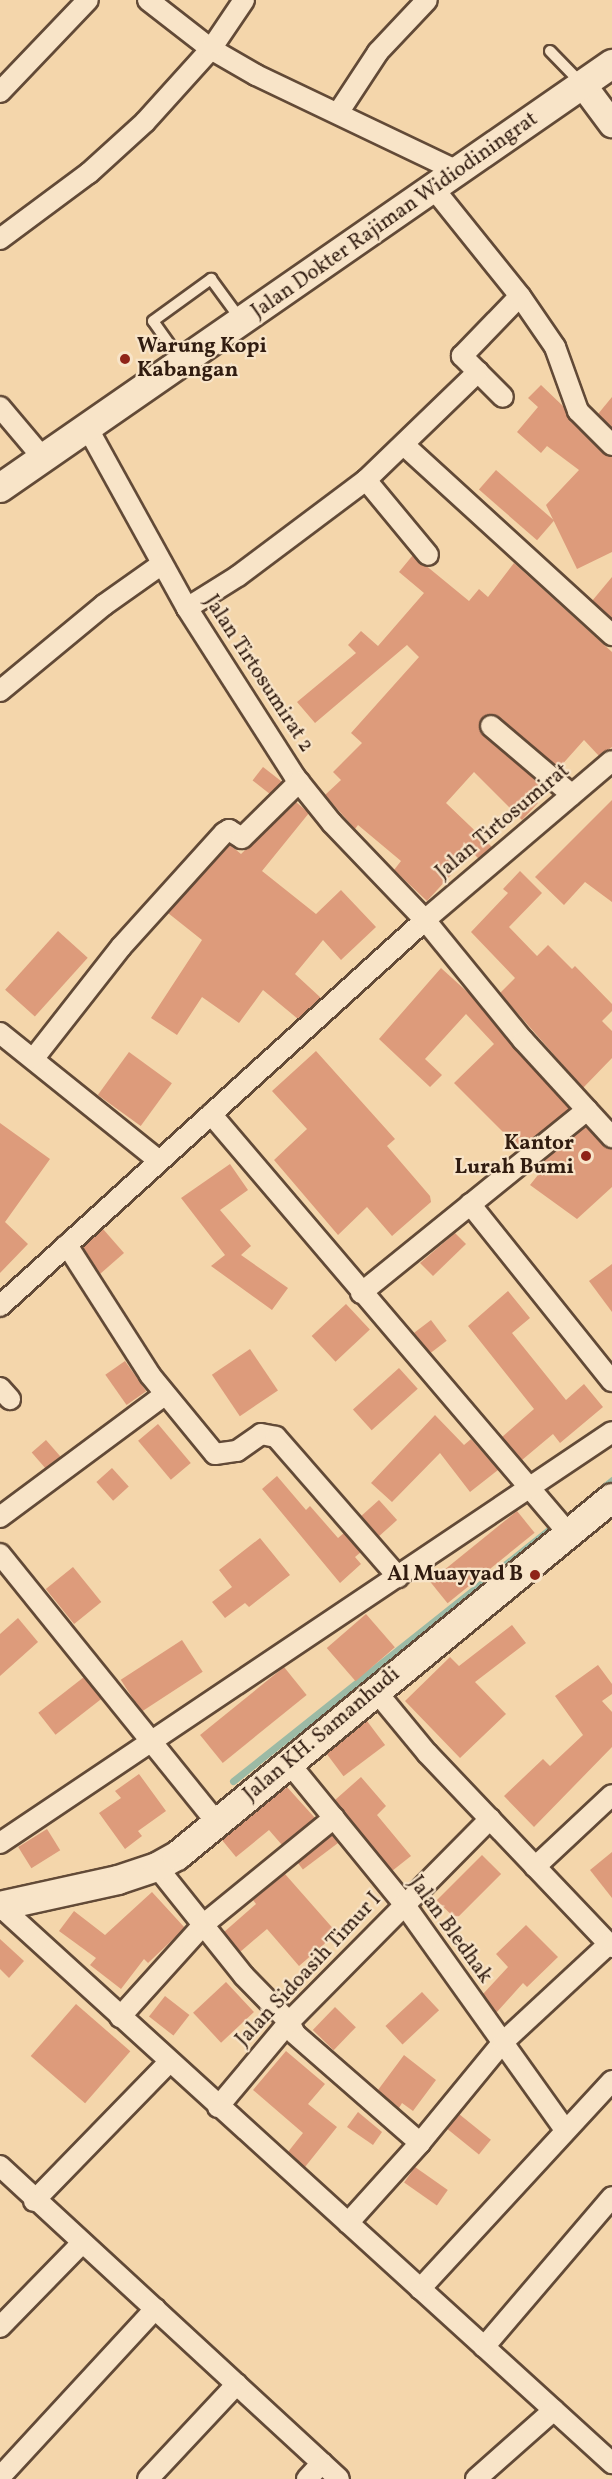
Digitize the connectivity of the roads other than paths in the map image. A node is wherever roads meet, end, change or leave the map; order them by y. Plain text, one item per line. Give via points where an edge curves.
1 (88, 0) edge
2 (148, 0) edge
3 (244, 0) edge
4 (427, 0) edge
5 (211, 49) junction
6 (550, 51) dead end
7 (612, 64) edge
8 (583, 85) junction
9 (0, 92) edge
10 (338, 113) junction
11 (612, 124) edge
12 (459, 172) junction
13 (434, 189) junction
14 (0, 239) edge
15 (520, 296) junction
16 (242, 322) junction
17 (182, 362) junction
18 (478, 372) junction
19 (503, 397) dead end
20 (0, 406) edge
21 (87, 427) junction
22 (404, 445) junction
23 (612, 445) edge
24 (43, 458) junction
25 (366, 480) junction
26 (0, 489) edge
27 (428, 555) dead end
28 (162, 564) junction
29 (187, 608) junction
30 (612, 635) edge
31 (0, 691) edge
32 (491, 726) dead end
33 (612, 761) edge
34 (299, 782) junction
35 (572, 795) junction
36 (425, 920) junction
37 (0, 1033) edge
38 (34, 1058) junction
39 (587, 1110) junction
40 (211, 1114) junction
41 (612, 1137) edge
42 (159, 1161) junction
43 (470, 1204) junction
44 (67, 1245) junction
45 (361, 1293) junction
46 (0, 1306) edge
47 (612, 1381) edge
48 (165, 1395) junction
49 (612, 1432) edge
50 (530, 1489) junction
51 (612, 1498) edge
52 (0, 1517) edge
53 (565, 1530) junction
54 (0, 1554) edge
55 (398, 1577) junction
56 (375, 1690) junction
57 (149, 1740) junction
58 (289, 1763) junction
59 (612, 1795) edge
60 (334, 1818) junction
61 (490, 1820) junction
62 (216, 1822) junction
63 (0, 1843) edge
64 (157, 1867) junction
65 (535, 1867) junction
66 (404, 1904) junction
67 (0, 1906) edge
68 (204, 1924) junction
69 (610, 1946) edge
70 (120, 2017) junction
71 (289, 2022) junction
72 (503, 2042) junction
73 (169, 2062) junction
74 (612, 2081) edge
75 (218, 2107) junction
76 (565, 2130) junction
77 (420, 2143) junction
78 (1, 2168) edge
79 (612, 2197) edge
80 (34, 2201) junction
81 (348, 2223) junction
82 (81, 2244) junction
83 (420, 2289) junction
84 (155, 2309) junction
85 (0, 2327) edge
86 (484, 2347) junction
87 (237, 2384) junction
88 (554, 2410) junction
89 (609, 2456) edge
90 (322, 2463) junction
91 (0, 2477) edge
92 (148, 2479) edge
93 (308, 2479) edge
94 (339, 2479) edge
95 (476, 2479) edge

1 - 9 street
2 - 5 street
3 - 5 street
4 - 10 street via 378,52
5 - 10 street
5 - 14 street via 115,150
6 - 8 lane
7 - 8 main road, Jalan Dokter Rajiman Widiodiningrat
8 - 11 street
8 - 12 main road, Jalan Dokter Rajiman Widiodiningrat
10 - 12 street
12 - 13 main road, Jalan Dokter Rajiman Widiodiningrat
13 - 15 street
13 - 16 main road, Jalan Dokter Rajiman Widiodiningrat
15 - 18 street via 462,356
15 - 23 street via 555,347 578,411
16 - 17 main road, Jalan Dokter Rajiman Widiodiningrat
16 - 17 lane via 211,279 153,321
17 - 21 main road, Jalan Dokter Rajiman Widiodiningrat
18 - 19 street
18 - 22 street
20 - 24 street
21 - 24 main road, Jalan Dokter Rajiman Widiodiningrat
21 - 28 street, Jalan Tirtosumirat 2
22 - 25 street
22 - 30 street
24 - 26 main road, Jalan Dokter Rajiman Widiodiningrat
25 - 27 street
25 - 29 street via 238,576
28 - 29 street, Jalan Tirtosumirat 2
28 - 31 street via 104,605
29 - 34 street, Jalan Tirtosumirat 2
32 - 35 street
33 - 35 street, Jalan Tirtosumirat
34 - 36 street, Jalan Tirtosumirat 2 via 332,824
34 - 38 street via 242,838 229,830 224,833 122,947
35 - 36 street, Jalan Tirtosumirat
36 - 39 street, Jalan Tirtosumirat 2 via 523,1040
36 - 40 street, Jalan Tirtosumirat
37 - 38 street
38 - 42 street
39 - 41 street, Jalan Tirtosumirat 2
39 - 43 street
40 - 42 street, Jalan Tirtosumirat
40 - 45 street
42 - 44 street, Jalan Tirtosumirat
43 - 45 street
43 - 47 street
44 - 46 street, Jalan Tirtosumirat
44 - 48 street
45 - 50 street
48 - 52 street
48 - 55 street via 215,1454 237,1451 261,1434 276,1437
49 - 50 street
50 - 53 street
50 - 55 street
51 - 53 main road, Jalan KH. Samanhudi
53 - 56 main road, Jalan KH. Samanhudi
54 - 57 street
55 - 57 street
56 - 58 main road, Jalan KH. Samanhudi
56 - 61 street via 403,1728
57 - 62 street
57 - 63 street
58 - 60 street, Jalan Bledhak
58 - 62 main road, Jalan KH. Samanhudi
59 - 65 street
60 - 66 street, Jalan Bledhak
60 - 68 street
61 - 65 street
61 - 66 street, Jalan Sidoasih Timur I
62 - 64 main road, Jalan KH. Samanhudi
64 - 67 main road, Jalan KH. Samanhudi
64 - 68 street
65 - 69 street
66 - 71 street, Jalan Sidoasih Timur I
66 - 72 street, Jalan Bledhak
67 - 70 street
68 - 70 street
68 - 71 street via 244,1976
69 - 72 street
70 - 73 street
71 - 75 street, Jalan Sidoasih Timur I
71 - 77 street via 295,2034
72 - 76 street, Jalan Bledhak
72 - 77 street
73 - 75 street
73 - 80 street
74 - 76 street
75 - 81 street
76 - 83 street
77 - 81 street
78 - 80 street
79 - 86 street
80 - 82 street
81 - 83 street
82 - 84 street
82 - 85 street
83 - 86 street
84 - 87 street
84 - 91 street
86 - 88 street
87 - 90 street
87 - 92 street
88 - 89 street
88 - 95 street
90 - 93 street
90 - 94 street

